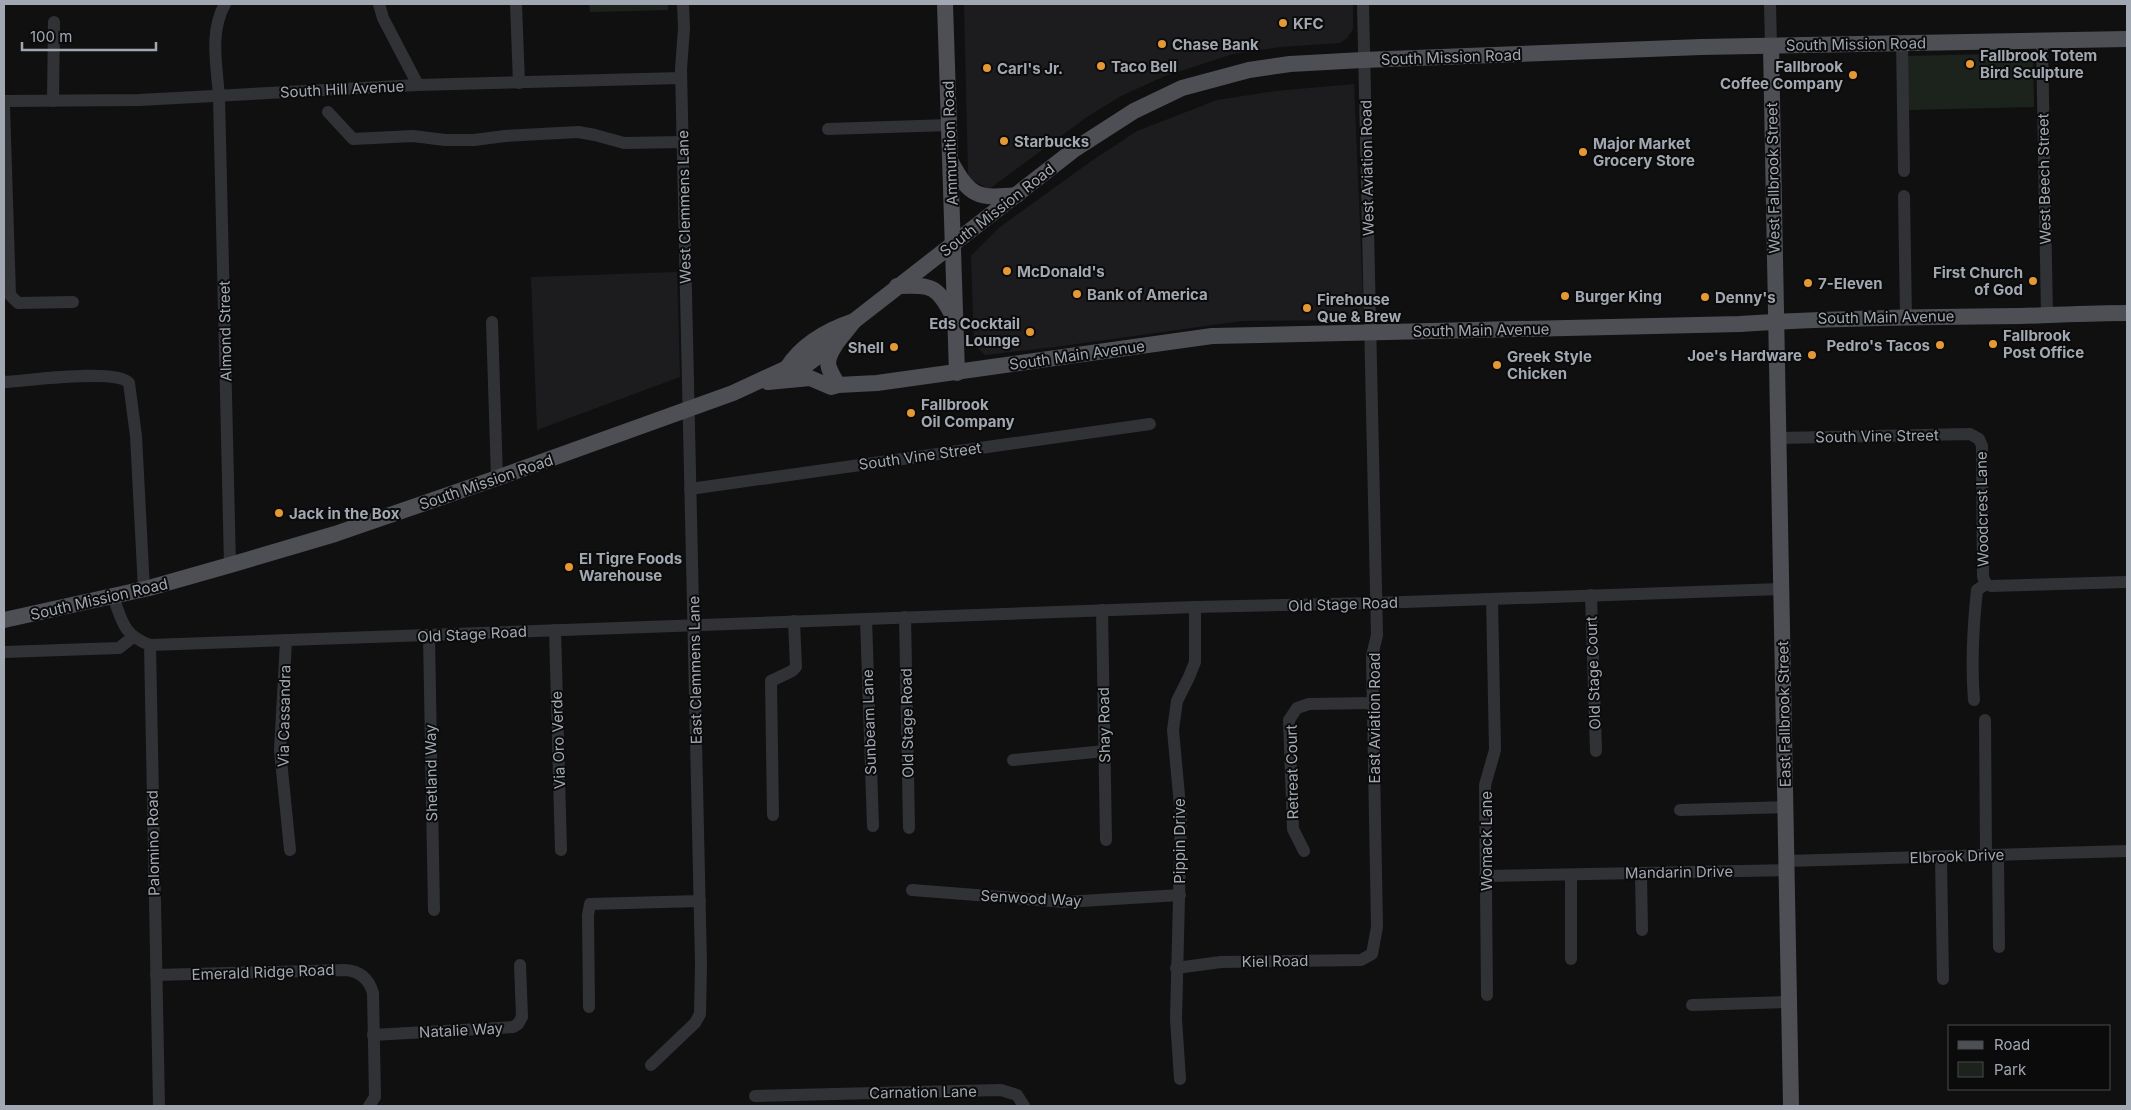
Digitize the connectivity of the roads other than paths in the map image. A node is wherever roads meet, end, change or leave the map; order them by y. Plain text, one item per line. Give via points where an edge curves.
1 (225, 4) edge
2 (379, 4) edge
3 (516, 4) edge
4 (683, 4) edge
5 (945, 4) edge
6 (1363, 4) edge
7 (1770, 4) edge
8 (54, 22) dead end
9 (2127, 39) edge
10 (1902, 42) junction
11 (2042, 42) junction
12 (1771, 46) junction
13 (1363, 60) junction
14 (681, 78) junction
15 (519, 83) junction
16 (418, 85) junction
17 (219, 97) junction
18 (53, 101) junction
19 (4, 102) edge
20 (4, 107) edge
21 (328, 112) dead end
22 (949, 125) junction
23 (828, 129) dead end
24 (682, 142) junction
25 (950, 160) junction
26 (1904, 171) dead end
27 (1018, 195) junction
28 (1904, 196) dead end
29 (952, 245) junction
30 (897, 286) junction
31 (73, 302) dead end
32 (2127, 313) edge
33 (2047, 316) junction
34 (1906, 317) junction
35 (955, 320) junction
36 (854, 321) junction
37 (492, 322) dead end
38 (1775, 322) junction
39 (1370, 332) junction
40 (838, 341) junction
41 (787, 368) junction
42 (957, 373) junction
43 (4, 382) edge
44 (758, 382) junction
45 (838, 385) junction
46 (688, 410) junction
47 (1150, 424) dead end
48 (1976, 436) joint
49 (1778, 438) junction
50 (497, 478) junction
51 (690, 489) junction
52 (230, 566) junction
53 (2127, 582) edge
54 (1986, 584) junction
55 (144, 589) junction
56 (1781, 589) junction
57 (1591, 595) junction
58 (113, 596) junction
59 (1492, 599) junction
60 (1376, 603) junction
61 (1196, 607) junction
62 (1102, 610) junction
63 (905, 618) junction
64 (866, 619) junction
65 (4, 620) edge
66 (794, 622) junction
67 (694, 625) junction
68 (555, 630) junction
69 (429, 636) junction
70 (133, 637) junction
71 (286, 641) junction
72 (150, 645) junction
73 (4, 652) edge
74 (1974, 700) dead end
75 (1372, 703) junction
76 (1985, 720) dead end
77 (1105, 751) junction
78 (1596, 751) dead end
79 (1013, 760) dead end
80 (1786, 807) junction
81 (1680, 810) dead end
82 (773, 815) dead end
83 (873, 826) dead end
84 (909, 828) dead end
85 (1106, 840) dead end
86 (290, 850) dead end
87 (561, 850) dead end
88 (1304, 851) dead end
89 (2127, 851) edge
90 (1992, 855) junction
91 (1941, 857) junction
92 (1787, 866) junction
93 (1641, 873) junction
94 (1571, 875) junction
95 (1485, 876) junction
96 (912, 890) dead end
97 (1180, 895) junction
98 (700, 901) junction
99 (434, 910) dead end
100 (1642, 930) dead end
101 (1999, 947) dead end
102 (1372, 954) joint
103 (1571, 958) dead end
104 (520, 965) dead end
105 (1176, 968) junction
106 (156, 975) junction
107 (1943, 979) dead end
108 (1487, 995) dead end
109 (1788, 1002) junction
110 (1692, 1005) dead end
111 (589, 1007) dead end
112 (373, 1034) junction
113 (651, 1065) dead end
114 (1180, 1079) dead end
115 (755, 1096) dead end
116 (159, 1106) edge
117 (369, 1106) edge
118 (1024, 1106) edge
119 (1791, 1106) edge

1 - 17 street, Almond Street via 215,39
2 - 16 street
3 - 15 street
4 - 14 street, West Clemmens Lane
5 - 22 main road, Ammunition Road
6 - 13 street, West Aviation Road
7 - 12 street, West Fallbrook Street
8 - 18 street
9 - 11 main road, South Mission Road
10 - 11 main road, South Mission Road
10 - 12 main road, South Mission Road
10 - 26 street
11 - 33 street, West Beech Street
12 - 13 main road, South Mission Road
12 - 38 main road, West Fallbrook Street
13 - 27 main road, South Mission Road via 1250,70 1182,88 1134,110 1106,128
13 - 39 street, West Aviation Road
14 - 15 street, South Hill Avenue
14 - 24 street, West Clemmens Lane
15 - 16 street, South Hill Avenue
16 - 17 street, South Hill Avenue
17 - 18 street, South Hill Avenue
17 - 52 street, Almond Street
18 - 19 street, South Hill Avenue
20 - 31 street via 10,295 18,303
21 - 24 street via 353,139 413,136 474,140 578,132 624,143
22 - 23 street
22 - 25 main road, Ammunition Road
24 - 46 street, West Clemmens Lane
25 - 27 main road via 959,177 975,193 996,197
25 - 29 main road, Ammunition Road
27 - 29 main road, South Mission Road
28 - 34 street
29 - 30 main road, South Mission Road
29 - 35 main road, Ammunition Road
30 - 35 main road via 932,288
30 - 36 main road, South Mission Road
32 - 33 main road, South Main Avenue
33 - 34 main road, South Main Avenue
34 - 38 main road, South Main Avenue
35 - 42 main road, Ammunition Road
36 - 40 main road, South Mission Road
36 - 41 main road, South Mission Road via 832,328 796,353
37 - 50 street
38 - 39 main road, South Main Avenue
38 - 49 main road, East Fallbrook Street
39 - 42 main road, South Main Avenue via 1212,336
39 - 60 street, East Aviation Road
40 - 41 main road, South Mission Road via 806,365
40 - 45 main road via 828,363 828,371
41 - 44 main road, South Mission Road
42 - 45 main road, South Main Avenue
43 - 55 street via 96,376 126,379 129,383 136,436
44 - 45 main road, South Main Avenue via 810,378 831,387
44 - 46 main road, South Mission Road
46 - 50 main road, South Mission Road
46 - 51 street, East Clemmens Lane
47 - 51 street, South Vine Street
48 - 49 street, South Vine Street
48 - 54 street, Woodcrest Lane via 1982,446 1983,577
49 - 56 main road, East Fallbrook Street
50 - 52 main road, South Mission Road
51 - 67 street, East Clemmens Lane
52 - 55 main road, South Mission Road
53 - 54 street
54 - 74 street via 1977,590 1975,607
55 - 58 main road, South Mission Road
56 - 57 street, Old Stage Road
56 - 80 main road, East Fallbrook Street
57 - 59 street, Old Stage Road
57 - 78 street, Old Stage Court
58 - 65 main road, South Mission Road
58 - 70 street via 123,623
59 - 60 street, Old Stage Road
59 - 95 street, Womack Lane via 1495,750 1485,785
60 - 61 street, Old Stage Road
60 - 75 street, East Aviation Road
61 - 62 street, Old Stage Road
61 - 97 street, Pippin Drive via 1194,662 1176,701 1173,730 1181,817
62 - 63 street, Old Stage Road
62 - 77 street, Shay Road
63 - 64 street, Old Stage Road
63 - 84 street, Old Stage Road
64 - 66 street, Old Stage Road
64 - 83 street, Sunbeam Lane
66 - 67 street, Old Stage Road
66 - 82 street via 796,667 771,681
67 - 68 street, Old Stage Road
67 - 98 street, East Clemmens Lane
68 - 69 street, Old Stage Road
68 - 87 street, Via Oro Verde
69 - 71 street, Old Stage Road
69 - 99 street, Shetland Way
70 - 72 street
70 - 73 street via 119,648
71 - 72 street, Old Stage Road
71 - 86 street, Via Cassandra via 280,750
72 - 106 street, Palomino Road
75 - 88 street, Retreat Court via 1309,704 1297,708 1290,720 1293,829
75 - 102 street, East Aviation Road via 1377,927
76 - 90 street
77 - 79 street
77 - 85 street, Shay Road
80 - 81 street
80 - 92 main road, East Fallbrook Street
89 - 90 street, Elbrook Drive
90 - 91 street, Elbrook Drive
90 - 101 street
91 - 92 street, Elbrook Drive
91 - 107 street
92 - 93 street, Mandarin Drive
92 - 109 main road, East Fallbrook Street
93 - 94 street, Mandarin Drive
93 - 100 street
94 - 95 street, Mandarin Drive
94 - 103 street
95 - 108 street, Womack Lane
96 - 97 street, Senwood Way via 1065,902
97 - 105 street, Pippin Drive
98 - 111 street via 590,904
98 - 113 street, East Clemmens Lane via 700,1014 695,1023
102 - 105 street, Kiel Road via 1361,960 1221,962
104 - 112 street, Natalie Way via 522,1017 513,1027
105 - 114 street, Pippin Drive
106 - 112 street, Emerald Ridge Road via 356,972 367,980 373,992
106 - 116 street, Palomino Road
109 - 110 street
109 - 119 main road, East Fallbrook Street
112 - 117 street via 375,1096
115 - 118 street, Carnation Lane via 1001,1090 1017,1095

